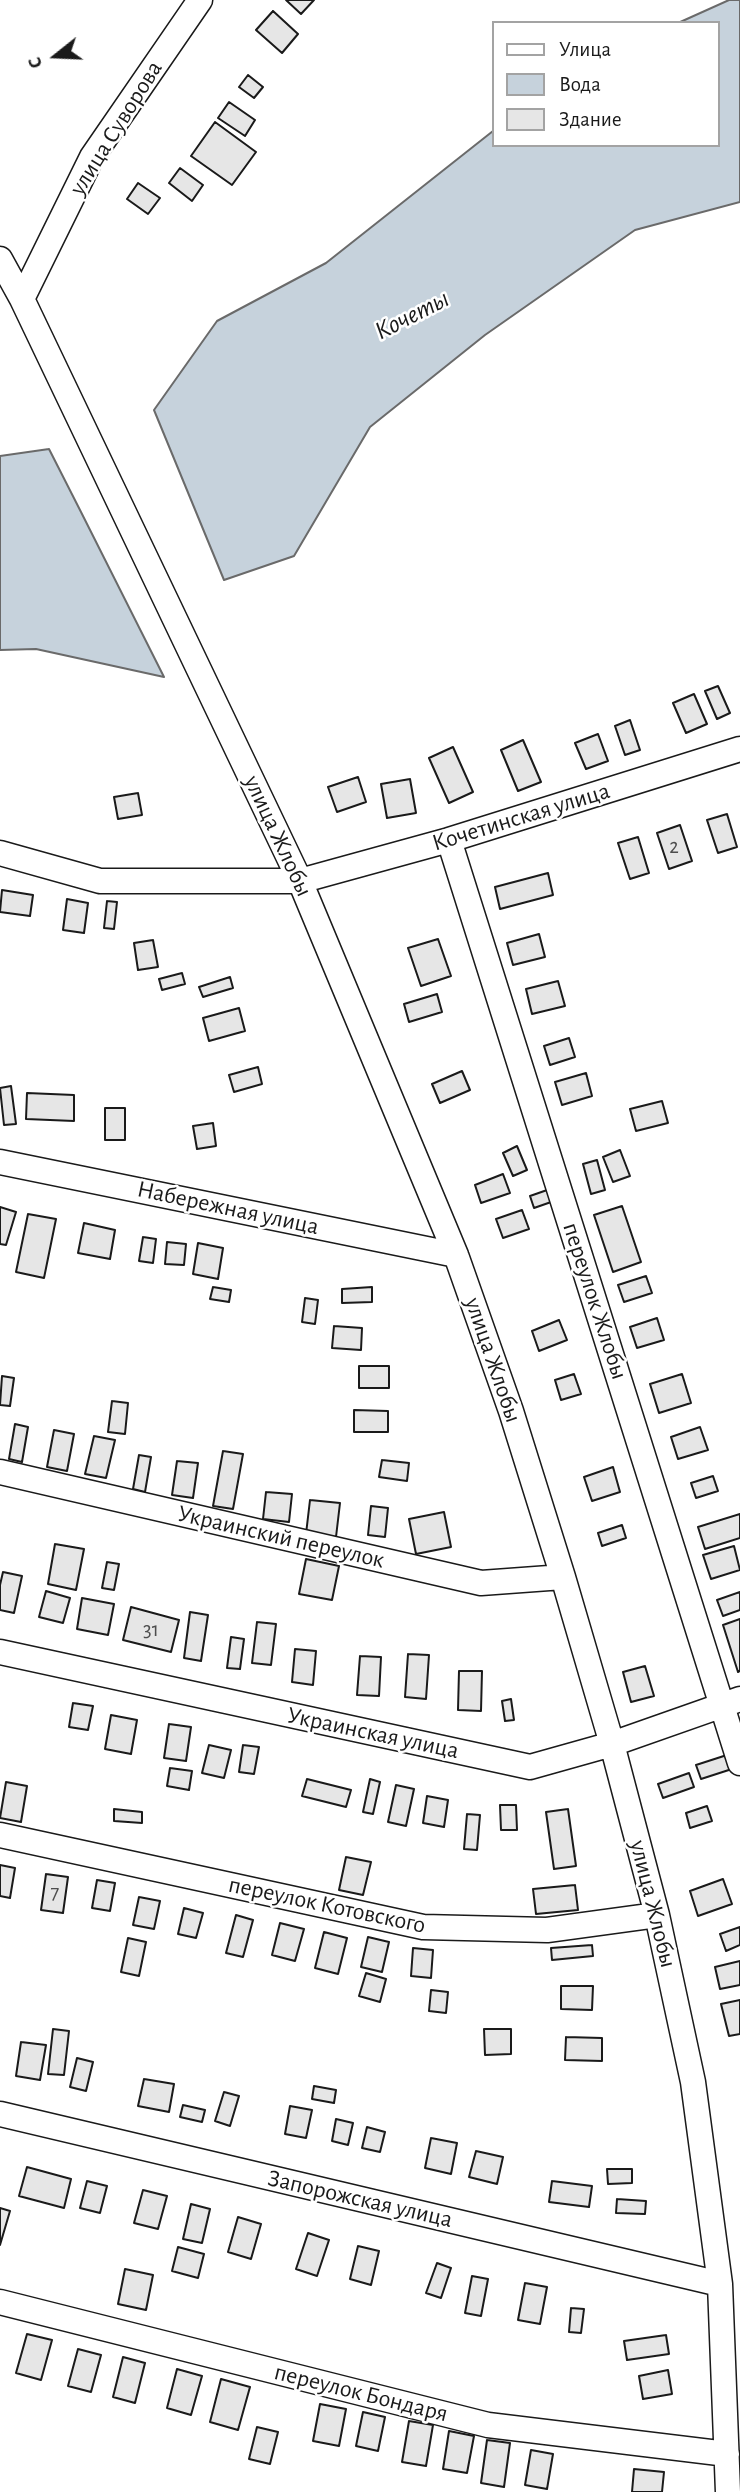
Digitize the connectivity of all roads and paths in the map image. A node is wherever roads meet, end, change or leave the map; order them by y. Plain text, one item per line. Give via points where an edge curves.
1 (200, 0) edge
2 (0, 259) edge
3 (22, 299) junction
4 (740, 750) edge
5 (449, 840) junction
6 (0, 853) edge
7 (300, 881) junction
8 (0, 1161) edge
9 (456, 1255) junction
10 (0, 1472) edge
11 (563, 1577) junction
12 (0, 1652) edge
13 (731, 1702) edge
14 (612, 1744) junction
15 (740, 1763) edge
16 (0, 1835) edge
17 (657, 1915) junction
18 (0, 2115) edge
19 (720, 2284) junction
20 (0, 2302) edge
21 (727, 2454) junction
22 (728, 2492) edge

1 - 3 street, улица Суворова via 92,157
2 - 3 street, улица Жлобы
3 - 7 street, улица Жлобы
4 - 5 street, Кочетинская улица
5 - 7 street, Кочетинская улица
5 - 13 street, переулок Жлобы
6 - 7 street via 100,881
7 - 9 street, улица Жлобы
8 - 9 street, Набережная улица
9 - 11 street, улица Жлобы
10 - 11 street, Украинский переулок via 481,1583
11 - 14 street, улица Жлобы
12 - 14 street, Украинская улица via 530,1767
13 - 14 street, Украинская улица
13 - 15 street, переулок Жлобы
14 - 17 street, улица Жлобы
16 - 17 street, переулок Котовского via 423,1927 547,1930
17 - 19 street, улица Жлобы via 693,2082
18 - 19 street, Запорожская улица
19 - 21 street, улица Жлобы
20 - 21 street, переулок Бондаря via 488,2425
21 - 22 street, улица Жлобы

